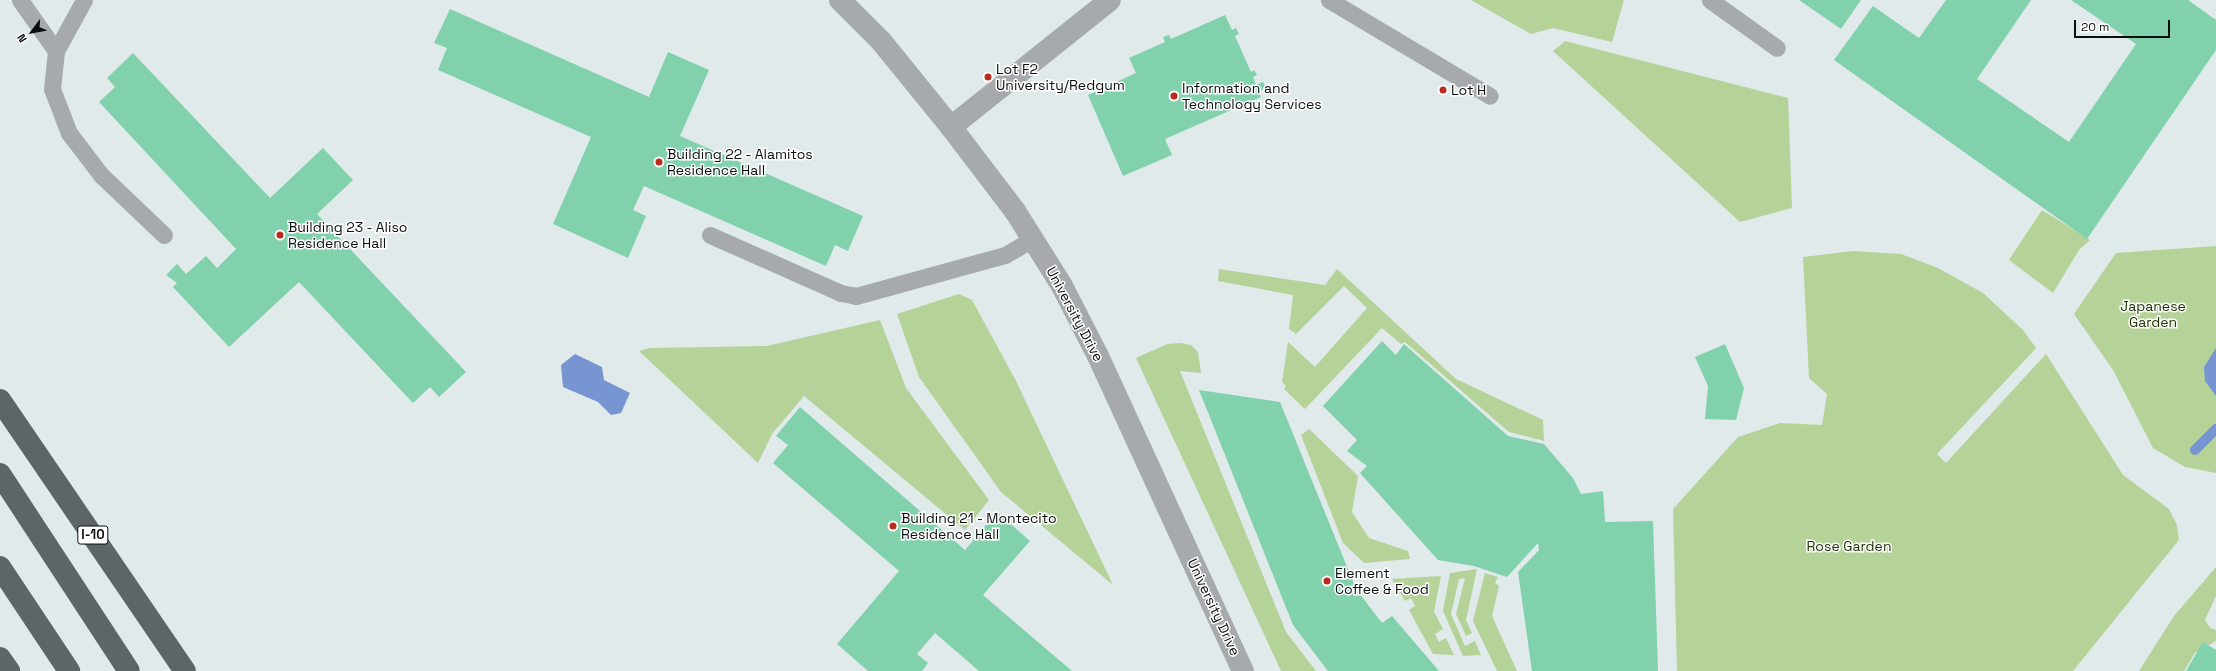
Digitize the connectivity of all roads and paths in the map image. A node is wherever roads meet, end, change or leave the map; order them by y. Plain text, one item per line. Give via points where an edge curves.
1 (20, 0) edge
2 (84, 0) edge
3 (840, 0) edge
4 (1110, 0) edge
5 (1329, 0) edge
6 (1710, 0) edge
7 (1777, 48) dead end
8 (56, 51) junction
9 (1490, 96) dead end
10 (951, 127) junction
11 (164, 235) dead end
12 (710, 235) dead end
13 (1033, 238) junction
14 (0, 400) edge
15 (0, 474) edge
16 (0, 567) edge
17 (0, 658) edge
18 (8, 671) edge
19 (68, 671) edge
20 (129, 671) edge
21 (185, 671) edge
22 (1243, 671) edge

1 - 8 lane
2 - 8 lane
3 - 10 street, University Drive via 881,41
4 - 10 street
5 - 9 lane
6 - 7 lane
8 - 11 lane via 52,89 69,133 101,175
10 - 13 street, University Drive
12 - 13 lane via 841,294 856,296 1005,255
13 - 22 street, University Drive via 1080,320
14 - 21 highway, I-10
15 - 20 highway
16 - 19 highway
17 - 18 highway

